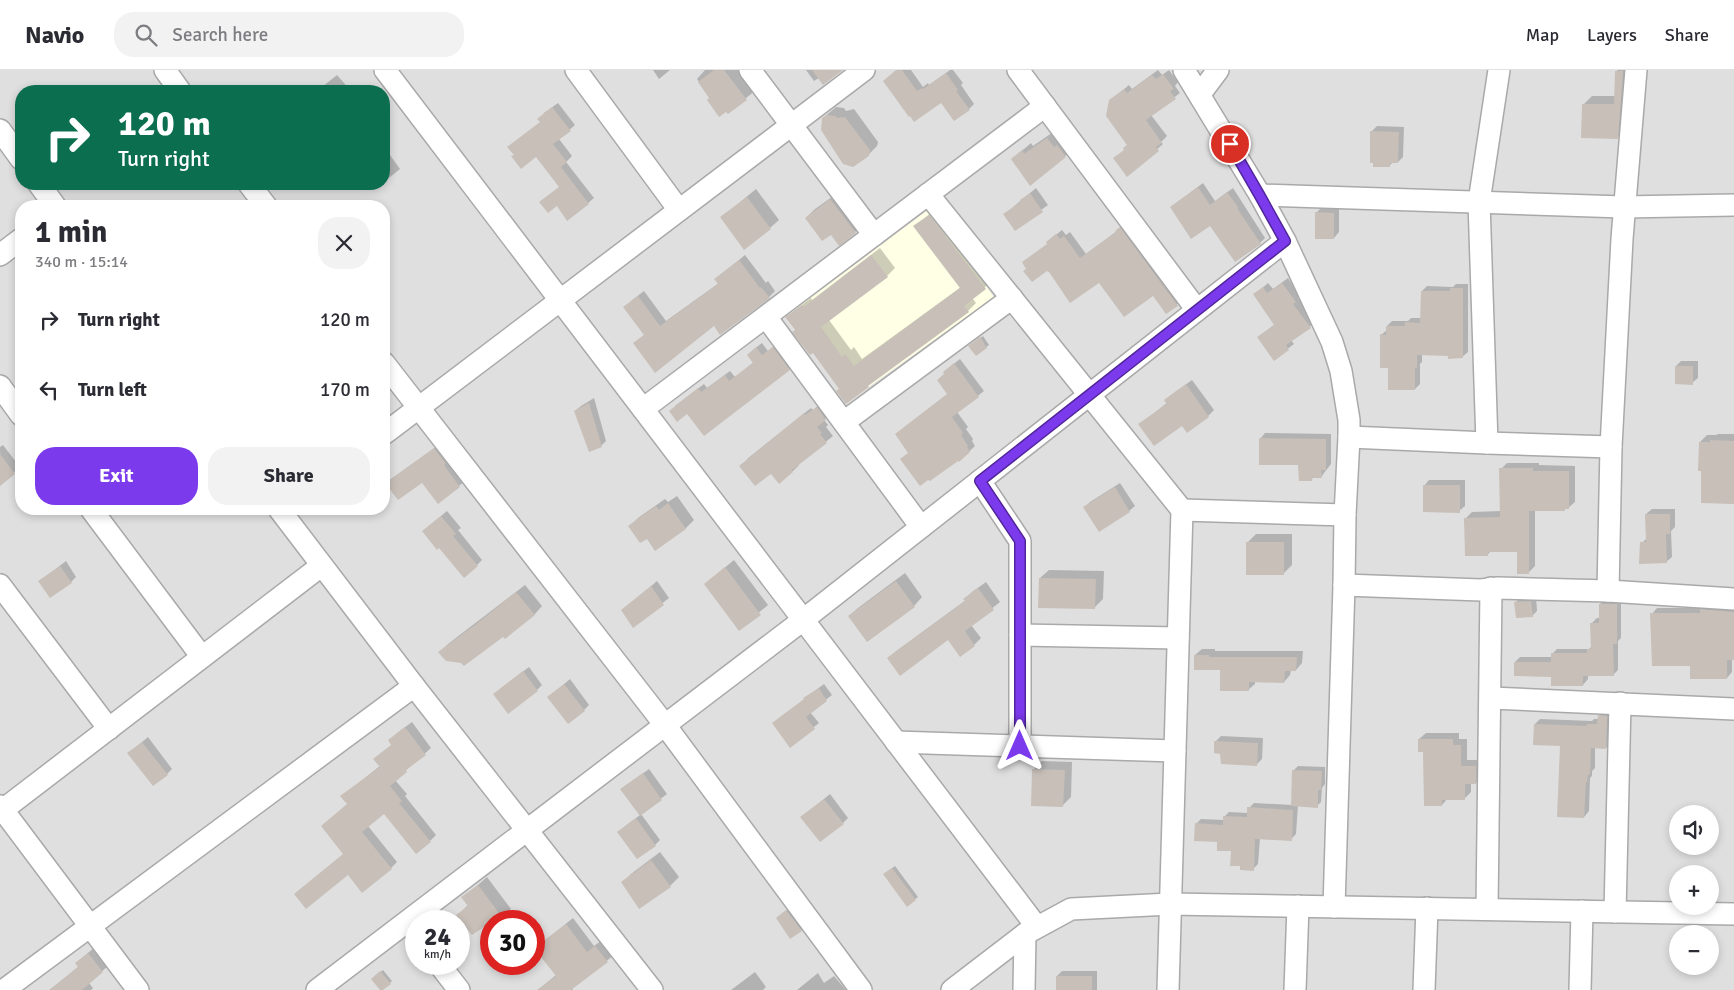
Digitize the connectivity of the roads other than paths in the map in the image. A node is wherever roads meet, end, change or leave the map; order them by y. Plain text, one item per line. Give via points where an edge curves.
1 (164, 70) edge
2 (385, 70) edge
3 (576, 70) edge
4 (750, 70) edge
5 (864, 70) edge
6 (1018, 70) edge
7 (1184, 70) edge
8 (1218, 70) edge
9 (1499, 70) edge
10 (1636, 70) edge
11 (175, 85) edge
12 (1200, 94) junction
13 (1045, 106) junction
14 (792, 125) junction
15 (0, 130) edge
16 (15, 151) edge
17 (928, 194) junction
18 (1260, 196) junction
19 (1479, 202) junction
20 (1734, 205) edge
21 (1623, 207) junction
22 (679, 210) junction
23 (874, 235) junction
24 (1285, 241) junction
25 (15, 244) edge
26 (0, 255) edge
27 (1012, 298) junction
28 (560, 300) junction
29 (1197, 310) junction
30 (766, 316) junction
31 (390, 371) edge
32 (0, 386) edge
33 (1090, 395) junction
34 (15, 407) edge
35 (418, 408) junction
36 (643, 409) junction
37 (844, 422) junction
38 (390, 429) edge
39 (1349, 437) junction
40 (1487, 444) junction
41 (1612, 446) junction
42 (980, 481) junction
43 (1182, 510) junction
44 (96, 515) edge
45 (285, 515) edge
46 (1344, 515) junction
47 (921, 528) junction
48 (321, 566) junction
49 (0, 585) edge
50 (1344, 585) junction
51 (1491, 588) junction
52 (1608, 591) junction
53 (1734, 599) edge
54 (803, 620) junction
55 (1020, 635) junction
56 (1178, 638) junction
57 (202, 657) junction
58 (414, 686) junction
59 (1491, 698) junction
60 (1620, 703) junction
61 (1734, 708) edge
62 (665, 726) junction
63 (109, 729) junction
64 (896, 742) junction
65 (1020, 746) junction
66 (1175, 751) junction
67 (1, 810) edge
68 (527, 830) junction
69 (1170, 904) junction
70 (1298, 906) junction
71 (1334, 907) junction
72 (1427, 908) junction
73 (1487, 909) junction
74 (433, 910) edge
75 (1582, 911) junction
76 (1615, 912) junction
77 (1734, 914) edge
78 (90, 926) junction
79 (1031, 931) junction
80 (405, 933) edge
81 (447, 975) edge
82 (4, 990) edge
83 (138, 990) edge
84 (317, 990) edge
85 (459, 990) edge
86 (652, 990) edge
87 (861, 990) edge
88 (952, 990) edge
89 (1024, 990) edge
90 (1168, 990) edge
91 (1296, 990) edge
92 (1424, 990) edge
93 (1580, 990) edge

1 - 11 street
2 - 28 street
3 - 22 street
4 - 14 street
5 - 14 street
6 - 13 street
7 - 12 street
8 - 12 street
9 - 19 street
10 - 21 street
12 - 18 street
13 - 17 street
13 - 29 street
14 - 22 street
14 - 23 street
15 - 16 street
17 - 23 street
17 - 27 street
18 - 19 street
18 - 24 street
19 - 21 street
19 - 40 street
20 - 21 street
21 - 41 street
22 - 28 street
23 - 30 street
24 - 29 street
24 - 39 street via 1338,359
25 - 26 street
27 - 33 street
27 - 37 street
28 - 35 street
28 - 36 street
29 - 33 street
30 - 36 street
30 - 37 street
31 - 35 street
32 - 34 street
33 - 42 street
33 - 43 street
35 - 38 street
35 - 62 street
36 - 54 street
37 - 47 street
39 - 40 street
39 - 46 street
40 - 41 street
41 - 52 street
42 - 47 street
42 - 55 street via 1020,541
43 - 46 street
43 - 56 street
44 - 57 street
45 - 48 street
46 - 50 street
47 - 54 street
48 - 57 street
48 - 58 street
49 - 63 street
50 - 51 street
50 - 71 street
51 - 52 street
51 - 59 street
52 - 53 street
54 - 62 street
54 - 64 street
55 - 56 street
55 - 65 street
56 - 66 street
57 - 63 street
58 - 68 street
58 - 78 street
59 - 60 street
59 - 73 street
60 - 61 street
60 - 76 street
62 - 68 street
62 - 87 street
63 - 67 street
64 - 65 street
64 - 79 street
65 - 66 street
66 - 69 street
67 - 78 street
68 - 74 street
68 - 86 street
69 - 70 street
69 - 79 street via 1071,909
69 - 90 street
70 - 71 street
70 - 91 street
71 - 72 street
72 - 73 street
72 - 92 street
73 - 75 street
75 - 76 street
75 - 93 street
76 - 77 street
78 - 82 street
78 - 83 street
79 - 88 street
79 - 89 street
80 - 84 street
81 - 85 street

